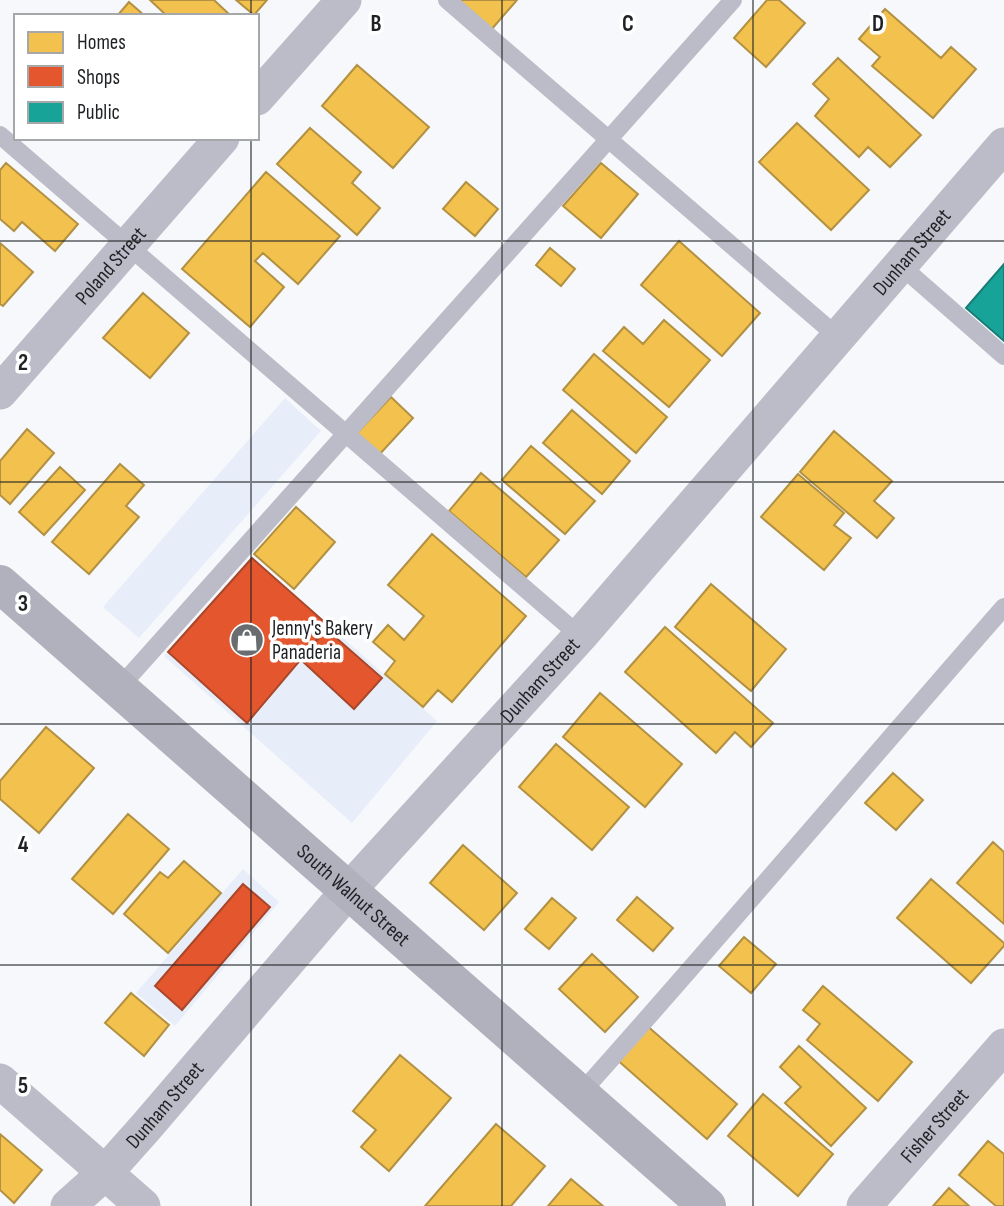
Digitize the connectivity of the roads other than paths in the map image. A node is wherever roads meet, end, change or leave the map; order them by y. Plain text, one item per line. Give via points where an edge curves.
1 (344, 0) edge
2 (447, 0) edge
3 (733, 0) edge
4 (259, 97) edge
5 (0, 135) edge
6 (610, 139) junction
7 (220, 140) edge
8 (1004, 145) edge
9 (127, 247) junction
10 (900, 265) junction
11 (838, 337) junction
12 (1004, 356) edge
13 (0, 392) edge
14 (346, 433) junction
15 (0, 584) edge
16 (1004, 607) edge
17 (580, 636) junction
18 (118, 689) junction
19 (348, 891) junction
20 (1004, 1046) edge
21 (0, 1081) edge
22 (580, 1094) junction
23 (105, 1173) junction
24 (68, 1206) edge
25 (143, 1206) edge
26 (707, 1206) edge
27 (864, 1206) edge

1 - 4 street
2 - 6 lane
3 - 6 lane
5 - 9 lane
6 - 11 lane
6 - 14 lane
7 - 9 street, Poland Street
8 - 10 street, Dunham Street
9 - 13 street, Poland Street
9 - 14 lane
10 - 11 street, Dunham Street
10 - 12 lane
11 - 17 street, Dunham Street
14 - 17 lane
14 - 18 lane
15 - 18 street, South Walnut Street
16 - 22 lane
17 - 19 street, Dunham Street
18 - 19 street, South Walnut Street
19 - 22 street, South Walnut Street
19 - 23 street, Dunham Street
20 - 27 street, Fisher Street
21 - 23 street
22 - 26 street, South Walnut Street
23 - 24 street, Dunham Street
23 - 25 street

